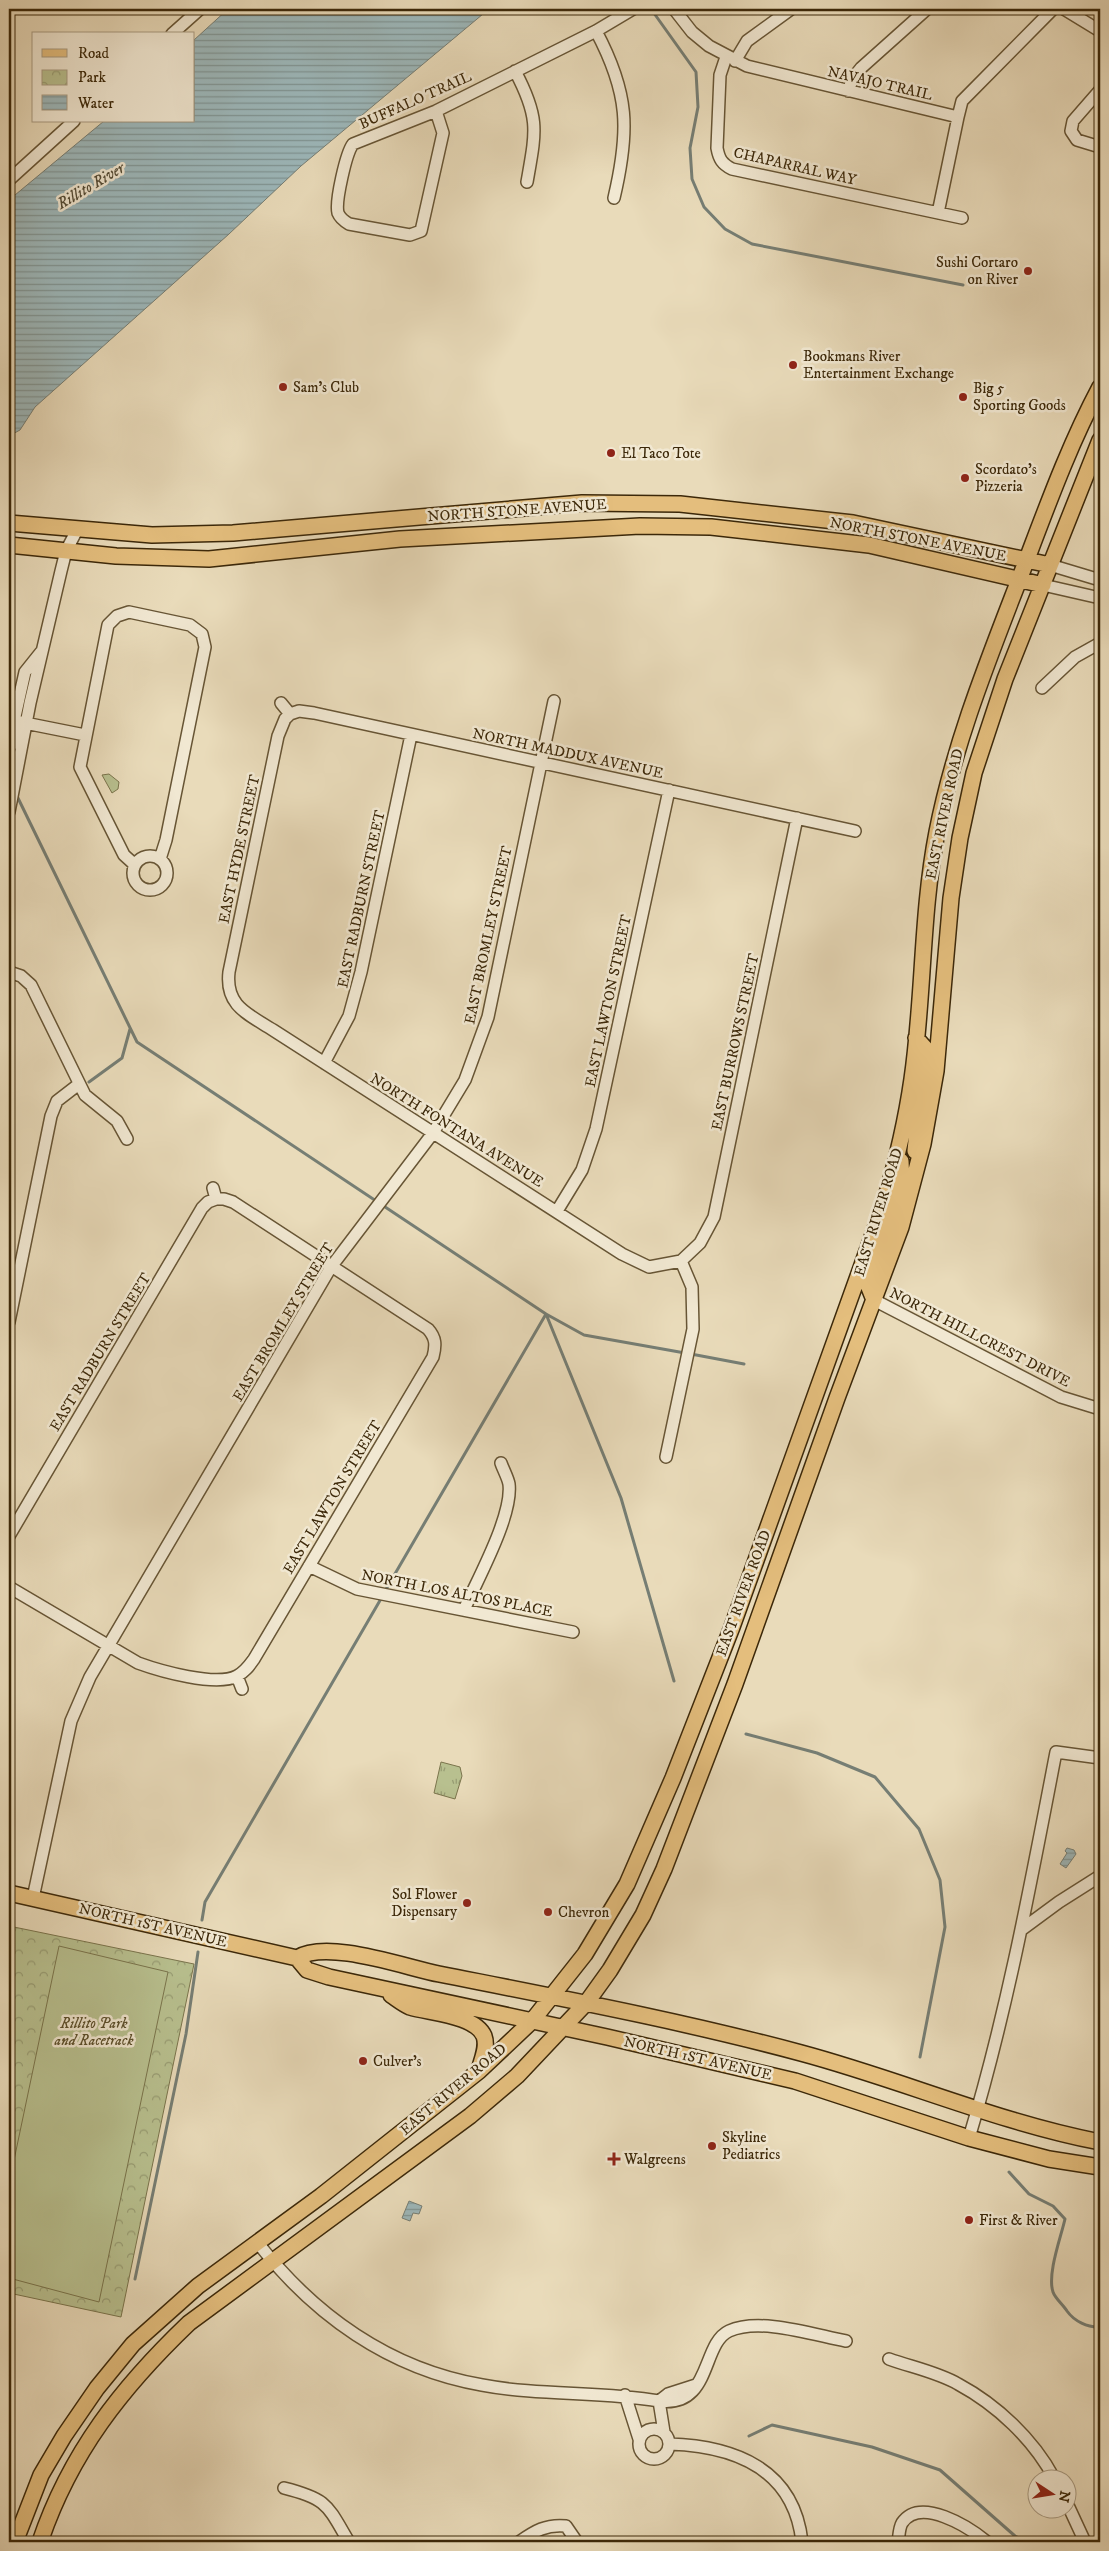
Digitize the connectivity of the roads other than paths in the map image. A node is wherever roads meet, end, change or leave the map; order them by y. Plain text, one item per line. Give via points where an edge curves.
1 (200, 9) edge
2 (633, 9) edge
3 (674, 9) edge
4 (791, 9) edge
5 (927, 9) edge
6 (1053, 9) edge
7 (1064, 9) edge
8 (596, 30) junction
9 (1100, 31) edge
10 (174, 32) edge
11 (731, 59) junction
12 (515, 71) junction
13 (1100, 90) edge
14 (848, 91) junction
15 (436, 111) junction
16 (958, 117) junction
17 (73, 122) edge
18 (1100, 146) edge
19 (9, 180) edge
20 (527, 182) dead end
21 (614, 198) dead end
22 (938, 213) junction
23 (962, 218) dead end
24 (1100, 387) edge
25 (1100, 440) edge
26 (9, 523) edge
27 (77, 530) junction
28 (9, 544) edge
29 (66, 551) junction
30 (1026, 561) junction
31 (1050, 565) junction
32 (1019, 579) junction
33 (1100, 580) edge
34 (1043, 585) junction
35 (1100, 598) edge
36 (1100, 643) edge
37 (42, 651) junction
38 (1042, 688) dead end
39 (554, 701) dead end
40 (281, 703) dead end
41 (290, 714) junction
42 (14, 721) junction
43 (26, 724) junction
44 (411, 734) junction
45 (85, 735) junction
46 (20, 755) junction
47 (541, 763) junction
48 (669, 790) junction
49 (9, 812) edge
50 (797, 818) junction
51 (855, 831) dead end
52 (160, 859) junction
53 (135, 865) junction
54 (9, 972) edge
55 (229, 993) joint
56 (916, 1038) junction
57 (324, 1063) junction
58 (79, 1084) junction
59 (433, 1133) junction
60 (127, 1139) dead end
61 (900, 1144) junction
62 (915, 1177) junction
63 (557, 1211) junction
64 (681, 1261) junction
65 (331, 1267) junction
66 (874, 1300) junction
67 (9, 1322) edge
68 (1100, 1410) edge
69 (666, 1457) dead end
70 (501, 1463) dead end
71 (9, 1536) edge
72 (309, 1566) junction
73 (9, 1587) edge
74 (464, 1610) junction
75 (573, 1632) dead end
76 (107, 1646) junction
77 (237, 1676) junction
78 (242, 1689) dead end
79 (1100, 1758) edge
80 (1100, 1876) edge
81 (9, 1894) edge
82 (33, 1898) junction
83 (1021, 1930) junction
84 (297, 1958) junction
85 (381, 1988) junction
86 (553, 1995) junction
87 (586, 2002) junction
88 (532, 2021) junction
89 (563, 2027) junction
90 (479, 2071) junction
91 (977, 2110) junction
92 (969, 2138) junction
93 (1100, 2142) edge
94 (1100, 2167) edge
95 (257, 2242) junction
96 (272, 2261) junction
97 (846, 2341) dead end
98 (889, 2359) dead end
99 (625, 2396) junction
100 (659, 2401) junction
101 (664, 2432) junction
102 (639, 2440) junction
103 (669, 2444) junction
104 (1049, 2468) edge
105 (284, 2488) dead end
106 (1074, 2518) edge
107 (15, 2542) edge
108 (40, 2542) edge
109 (349, 2542) edge
110 (519, 2542) edge
111 (578, 2542) edge
112 (802, 2542) edge
113 (898, 2542) edge
114 (987, 2542) edge
115 (1085, 2542) edge

1 - 10 street
2 - 8 street, BUFFALO TRAIL
3 - 11 street, NAVAJO TRAIL via 692,32
4 - 11 street via 747,41
5 - 14 street via 861,68
6 - 16 street via 962,101
7 - 9 street
8 - 12 street, BUFFALO TRAIL
8 - 21 street via 613,62 623,110 624,148
11 - 14 street, NAVAJO TRAIL via 776,74
11 - 22 street, CHAPARRAL WAY via 720,75 717,148 724,166
12 - 15 street, BUFFALO TRAIL
12 - 20 street via 528,96 533,117 534,141
13 - 18 street via 1072,121 1071,131 1077,140
14 - 16 street, NAVAJO TRAIL
15 - 15 street, BUFFALO TRAIL via 350,148 337,204 342,220 410,236 421,231 441,143 442,127
16 - 22 street
17 - 19 street
22 - 23 street
24 - 30 main road, EAST RIVER ROAD
25 - 31 main road, EAST RIVER ROAD
26 - 27 main road, NORTH STONE AVENUE
27 - 29 street
27 - 30 main road, NORTH STONE AVENUE via 152,535 234,533 582,503 680,504 853,523
28 - 29 main road, NORTH STONE AVENUE
29 - 32 main road, NORTH STONE AVENUE via 209,559 400,539 640,526 711,528 869,545
29 - 37 street
30 - 31 main road, NORTH STONE AVENUE
30 - 32 main road, EAST RIVER ROAD
31 - 33 street
31 - 34 main road, EAST RIVER ROAD
32 - 34 main road, NORTH STONE AVENUE
32 - 56 main road, EAST RIVER ROAD via 966,723 937,832 928,890
34 - 35 street
34 - 62 main road, EAST RIVER ROAD via 997,703 974,773 966,810 951,898 936,1072
36 - 38 street via 1075,657
37 - 42 street via 25,672
37 - 43 street
39 - 47 street, EAST BROMLEY STREET
40 - 41 street
41 - 44 street, NORTH MADDUX AVENUE via 306,711
41 - 55 street, EAST HYDE STREET via 278,736 229,972
42 - 43 street
42 - 46 street
43 - 45 street
43 - 46 street
44 - 47 street, NORTH MADDUX AVENUE
44 - 57 street, EAST RADBURN STREET via 361,972 349,1016
45 - 52 street via 108,625 117,616 129,612 190,624 202,634 205,647
45 - 53 street via 80,768 124,855
46 - 49 street
47 - 48 street, NORTH MADDUX AVENUE
47 - 59 street, EAST BROMLEY STREET via 488,1018 465,1080
48 - 50 street, NORTH MADDUX AVENUE
48 - 63 street, EAST LAWTON STREET via 596,1129 582,1170
50 - 51 street, NORTH MADDUX AVENUE
50 - 64 street, EAST BURROWS STREET via 714,1217 700,1243
52 - 53 street via 146,856
52 - 53 street via 167,876 156,889 145,890 136,883
54 - 58 street via 31,984
55 - 57 street, NORTH FONTANA AVENUE via 240,1009
56 - 61 main road, EAST RIVER ROAD
56 - 62 main road via 925,1048 925,1054 915,1136
57 - 59 street, NORTH FONTANA AVENUE
58 - 60 street via 85,1095 118,1121
58 - 67 street via 57,1100 51,1116
59 - 63 street, NORTH FONTANA AVENUE
59 - 65 street, EAST BROMLEY STREET
61 - 66 main road via 902,1181 868,1285
61 - 86 main road, EAST RIVER ROAD via 871,1245 732,1627 672,1778 614,1908 586,1954
62 - 66 main road, EAST RIVER ROAD via 901,1227
63 - 64 street, NORTH FONTANA AVENUE via 622,1254 649,1267
64 - 69 street via 692,1287 693,1329
65 - 71 street, EAST RADBURN STREET via 233,1202 214,1194 202,1208
65 - 72 street, EAST LAWTON STREET via 428,1329 436,1344 433,1357
65 - 76 street, EAST BROMLEY STREET
66 - 68 street, NORTH HILLCREST DRIVE via 1060,1396
66 - 87 main road, EAST RIVER ROAD via 736,1684 664,1870 643,1915 610,1970
70 - 74 street via 509,1484 506,1509 493,1547
72 - 74 street, NORTH LOS ALTOS PLACE via 357,1589
72 - 77 street, EAST LAWTON STREET via 254,1659
73 - 76 street
74 - 75 street, NORTH LOS ALTOS PLACE
76 - 77 street via 153,1669 207,1678
76 - 82 street, EAST BROMLEY STREET via 71,1721
77 - 78 street
79 - 83 street via 1056,1752
80 - 83 street
81 - 82 main road, NORTH 1ST AVENUE
82 - 84 main road, NORTH 1ST AVENUE
83 - 91 street
84 - 85 main road, NORTH 1ST AVENUE via 307,1970
84 - 86 main road, NORTH 1ST AVENUE via 313,1951 336,1951
85 - 88 main road, NORTH 1ST AVENUE
85 - 90 main road via 408,2006 470,2022 479,2028 485,2048
86 - 87 main road, NORTH 1ST AVENUE
86 - 88 main road, EAST RIVER ROAD
87 - 89 main road, EAST RIVER ROAD
87 - 91 main road, NORTH 1ST AVENUE via 802,2053
88 - 89 main road, NORTH 1ST AVENUE
88 - 90 main road, EAST RIVER ROAD
89 - 92 main road, NORTH 1ST AVENUE via 795,2081
89 - 96 main road, EAST RIVER ROAD via 517,2076 470,2116
90 - 95 main road, EAST RIVER ROAD via 321,2196
91 - 92 street
91 - 93 main road, NORTH 1ST AVENUE via 1054,2133
92 - 94 main road, NORTH 1ST AVENUE via 1049,2159
95 - 96 street
95 - 107 main road, EAST RIVER ROAD via 198,2286 140,2338 97,2388 41,2475
96 - 99 street via 318,2308 369,2346 424,2371 481,2385
96 - 108 main road, EAST RIVER ROAD via 188,2323 148,2362 114,2403 82,2449
97 - 100 street via 764,2326 729,2331 718,2339 705,2374 696,2385 668,2394
98 - 104 street via 956,2383 1005,2415
99 - 100 street
99 - 102 street
100 - 101 street
101 - 102 street via 648,2430
101 - 103 street
102 - 103 street via 641,2453 651,2459 664,2456
103 - 112 street via 698,2445 737,2454 770,2475 788,2498 801,2529
105 - 109 street via 310,2494 326,2504
106 - 115 street
110 - 111 street via 536,2530 552,2525 566,2526
113 - 114 street via 902,2524 915,2513 935,2512

